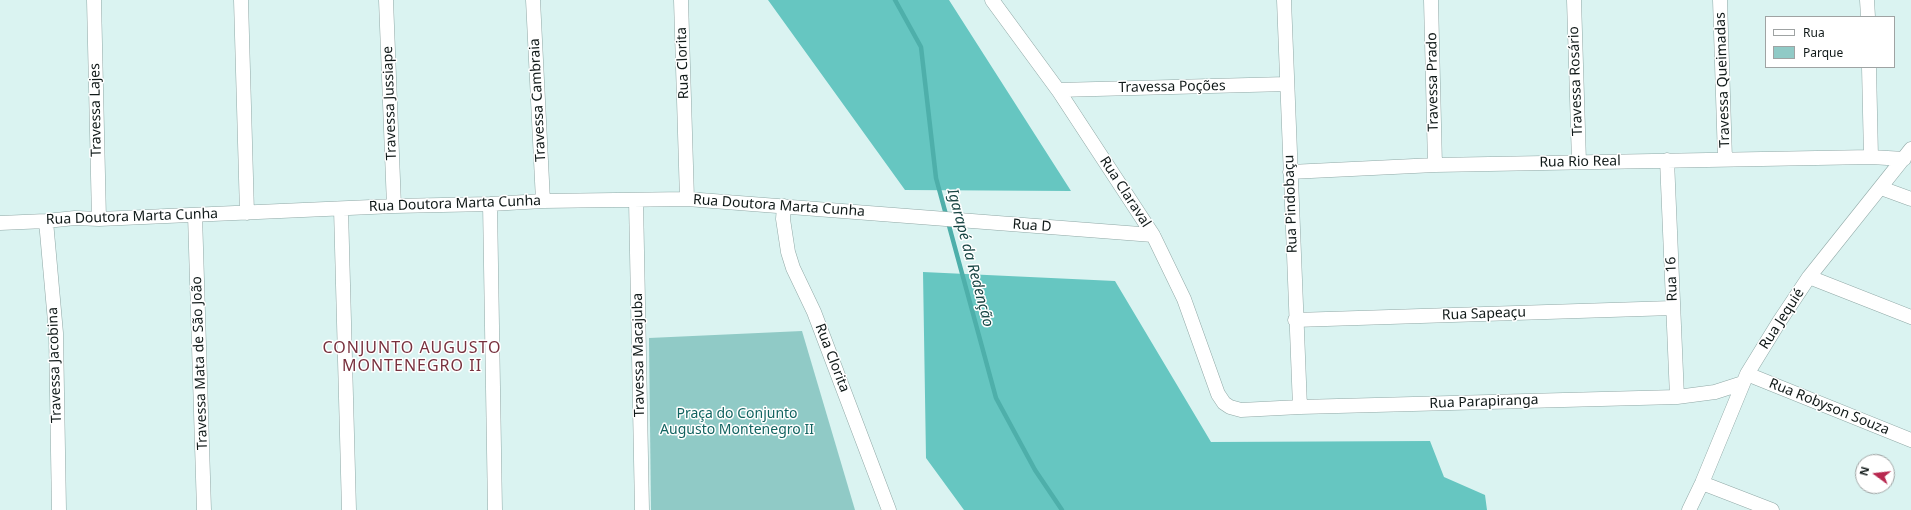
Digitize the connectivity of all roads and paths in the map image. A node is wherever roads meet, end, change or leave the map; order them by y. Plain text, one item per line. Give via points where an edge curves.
1 (94, 0) edge
2 (241, 0) edge
3 (386, 0) edge
4 (533, 0) edge
5 (681, 0) edge
6 (992, 0) edge
7 (1284, 0) edge
8 (1431, 0) edge
9 (1574, 0) edge
10 (1720, 0) edge
11 (1868, 0) edge
12 (1868, 16) edge
13 (1869, 68) edge
14 (1287, 84) junction
15 (1058, 90) junction
16 (1907, 154) edge
17 (1871, 157) junction
18 (1725, 159) junction
19 (1667, 160) junction
20 (1579, 162) junction
21 (1435, 165) junction
22 (1290, 172) junction
23 (1881, 188) junction
24 (688, 199) junction
25 (1911, 199) edge
26 (636, 200) junction
27 (543, 201) junction
28 (490, 204) junction
29 (394, 206) junction
30 (784, 206) junction
31 (340, 209) junction
32 (247, 212) junction
33 (195, 215) junction
34 (911, 217) joint
35 (99, 219) junction
36 (46, 221) junction
37 (0, 223) edge
38 (1153, 235) junction
39 (1810, 277) junction
40 (1673, 308) junction
41 (1911, 317) edge
42 (1295, 320) junction
43 (1745, 378) junction
44 (1677, 397) junction
45 (1224, 403) joint
46 (1300, 407) junction
47 (1911, 440) edge
48 (1702, 483) junction
49 (59, 510) edge
50 (204, 510) edge
51 (350, 510) edge
52 (495, 510) edge
53 (642, 510) edge
54 (890, 510) edge
55 (1689, 510) edge
56 (1772, 510) edge

1 - 35 street, Travessa Lajes
2 - 32 street
3 - 29 street, Travessa Jussiape
4 - 27 street, Travessa Cambraia
5 - 24 street, Rua Clorita
6 - 15 street, Rua Claraval
7 - 14 street, Rua Pindobaçu
8 - 21 street, Travessa Prado
9 - 20 street, Travessa Rosário
10 - 18 street, Travessa Queimadas
11 - 12 street
13 - 17 street
14 - 15 street, Travessa Poções
14 - 22 street, Rua Pindobaçu
15 - 38 street, Rua Claraval
16 - 17 street, Rua Rio Real
16 - 23 street, Rua Jequié
17 - 18 street, Rua Rio Real
18 - 19 street, Rua Rio Real
19 - 20 street, Rua Rio Real
19 - 40 street, Rua 16
20 - 21 street, Rua Rio Real
21 - 22 street, Rua Rio Real
22 - 42 street, Rua Pindobaçu
23 - 25 street
23 - 39 street, Rua Jequié
24 - 26 street, Rua Doutora Marta Cunha
24 - 30 street, Rua Doutora Marta Cunha
26 - 27 street, Rua Doutora Marta Cunha
26 - 53 street, Travessa Macajuba
27 - 28 street, Rua Doutora Marta Cunha
28 - 29 street, Rua Doutora Marta Cunha
28 - 52 street
29 - 31 street, Rua Doutora Marta Cunha
30 - 34 street, Rua Doutora Marta Cunha
30 - 54 street, Rua Clorita via 785,235 791,262 814,312
31 - 32 street, Rua Doutora Marta Cunha
31 - 51 street
32 - 33 street, Rua Doutora Marta Cunha
33 - 35 street, Rua Doutora Marta Cunha
33 - 50 street, Travessa Mata de São João
34 - 38 street, Rua D
35 - 36 street, Rua Doutora Marta Cunha
36 - 37 street, Rua Doutora Marta Cunha
36 - 49 street, Travessa Jacobina via 56,333
38 - 45 street, Rua Claraval via 1184,299 1218,394
39 - 41 street
39 - 43 street, Rua Jequié
40 - 42 street, Rua Sapeaçu
40 - 44 street, Rua 16
42 - 46 street, Rua Pindobaçu
43 - 44 street, Rua Parapiranga via 1715,392
43 - 47 street, Rua Robyson Souza
43 - 48 street, Rua Jequié
44 - 46 street, Rua Parapiranga
45 - 46 street, Rua Parapiranga via 1241,410
48 - 55 street, Rua Jequié
48 - 56 street

